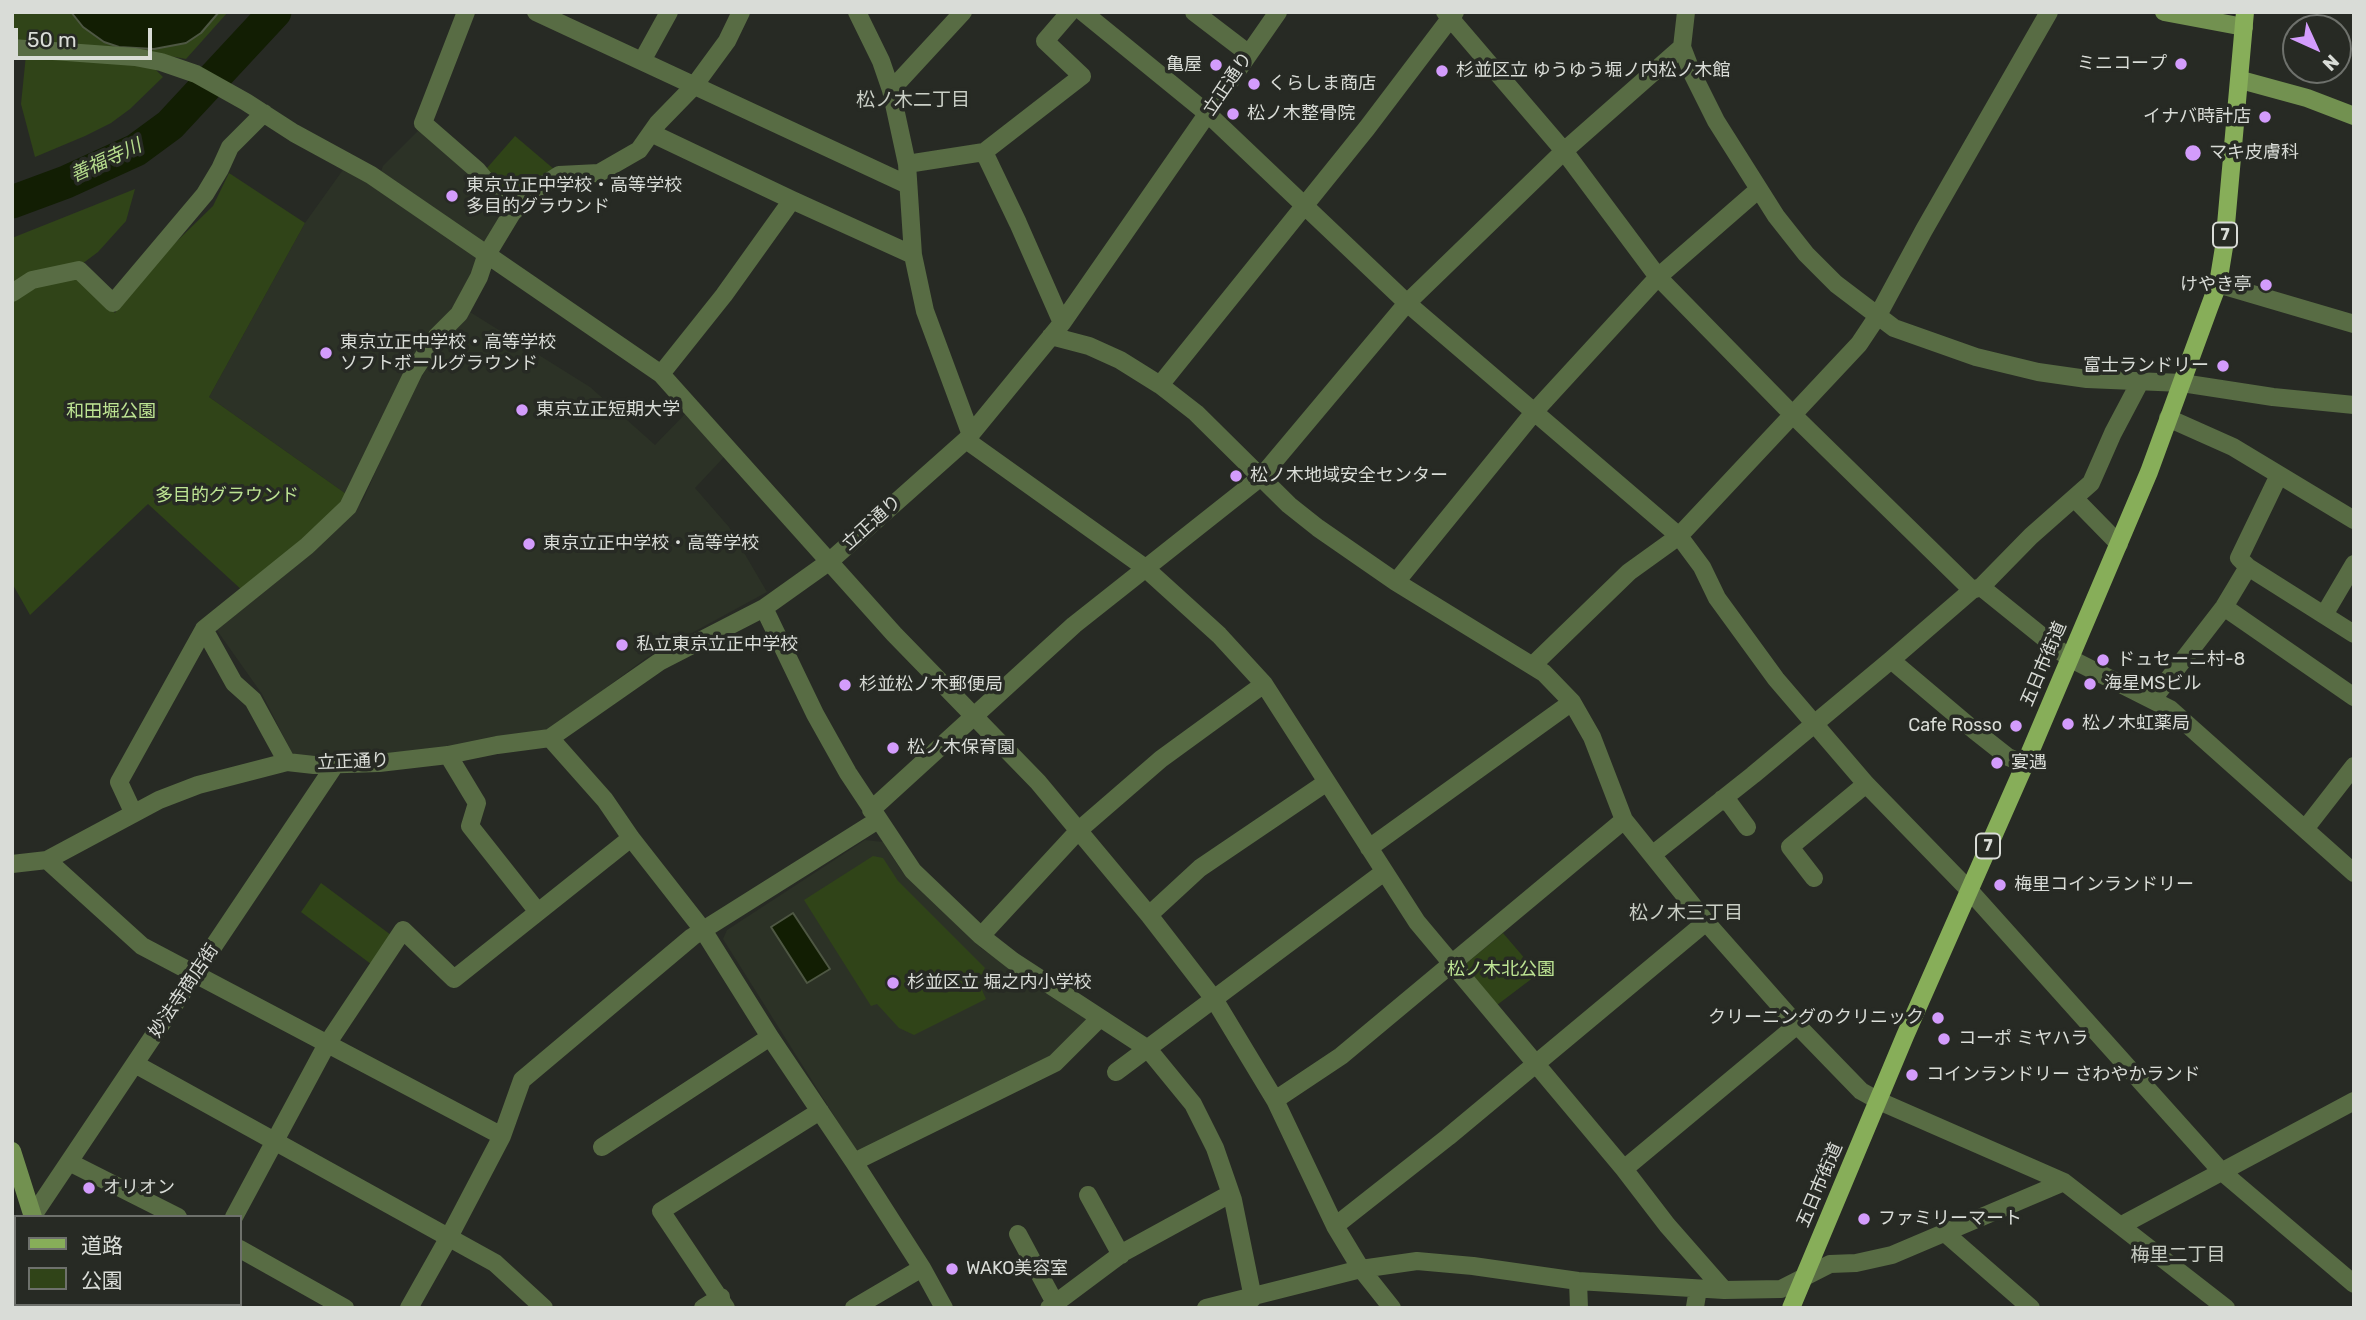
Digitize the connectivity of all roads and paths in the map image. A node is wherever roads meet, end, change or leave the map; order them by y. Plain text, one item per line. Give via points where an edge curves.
1 (466, 12) edge
2 (536, 12) edge
3 (669, 12) edge
4 (741, 12) edge
5 (858, 12) edge
6 (963, 12) edge
7 (1070, 12) edge
8 (1083, 12) edge
9 (1194, 12) edge
10 (1278, 12) edge
11 (2049, 12) edge
12 (2164, 12) edge
13 (1450, 14) edge
14 (1680, 16) edge
15 (2245, 19) edge
16 (12, 47) edge
17 (1682, 47) junction
18 (1249, 54) junction
19 (642, 61) junction
20 (2241, 80) junction
21 (694, 86) junction
22 (891, 90) junction
23 (264, 113) junction
24 (1208, 114) junction
25 (2354, 116) edge
26 (651, 133) junction
27 (1564, 151) junction
28 (984, 152) junction
29 (907, 164) junction
30 (908, 185) junction
31 (1759, 188) junction
32 (792, 201) junction
33 (1306, 205) junction
34 (512, 213) junction
35 (913, 255) junction
36 (486, 256) junction
37 (1658, 277) junction
38 (2218, 284) junction
39 (12, 293) edge
40 (1407, 303) junction
41 (1877, 317) junction
42 (2354, 324) edge
43 (1056, 330) junction
44 (661, 374) junction
45 (2141, 380) junction
46 (2182, 383) junction
47 (1160, 385) junction
48 (2354, 405) edge
49 (1535, 411) junction
50 (1793, 415) junction
51 (2168, 418) junction
52 (968, 438) junction
53 (2279, 475) junction
54 (1261, 478) junction
55 (2074, 498) junction
56 (2354, 520) edge
57 (1679, 536) junction
58 (2119, 544) junction
59 (830, 561) junction
60 (2354, 564) edge
61 (1144, 567) junction
62 (2248, 567) junction
63 (1396, 582) junction
64 (1976, 588) junction
65 (2224, 607) junction
66 (764, 608) junction
67 (2324, 615) junction
68 (204, 629) junction
69 (2354, 635) edge
70 (2069, 658) junction
71 (1891, 660) junction
72 (1533, 665) junction
73 (1264, 684) junction
74 (2354, 697) edge
75 (2153, 699) junction
76 (1572, 702) junction
77 (972, 716) junction
78 (1815, 723) junction
79 (550, 738) junction
80 (448, 755) junction
81 (287, 762) junction
82 (2025, 764) junction
83 (335, 765) junction
84 (2354, 766) edge
85 (1327, 782) junction
86 (1866, 784) junction
87 (1722, 799) junction
88 (133, 813) junction
89 (874, 815) junction
90 (1624, 820) junction
91 (1747, 827) dead end
92 (2305, 829) junction
93 (1079, 830) junction
94 (631, 838) junction
95 (1369, 848) junction
96 (1652, 855) junction
97 (47, 860) junction
98 (12, 864) edge
99 (1384, 872) junction
100 (2354, 873) edge
101 (1814, 878) dead end
102 (1969, 890) junction
103 (538, 912) junction
104 (1149, 915) junction
105 (1706, 922) junction
106 (703, 930) junction
107 (981, 936) junction
108 (1451, 965) junction
109 (196, 974) junction
110 (1214, 999) junction
111 (1100, 1018) junction
112 (1797, 1025) junction
113 (770, 1037) junction
114 (327, 1044) junction
115 (1148, 1049) junction
116 (135, 1064) junction
117 (1535, 1064) junction
118 (1116, 1072) dead end
119 (1275, 1100) junction
120 (1879, 1101) junction
121 (2354, 1101) edge
122 (820, 1111) junction
123 (502, 1136) junction
124 (274, 1140) junction
125 (602, 1147) dead end
126 (12, 1151) edge
127 (854, 1162) junction
128 (71, 1163) junction
129 (1624, 1169) junction
130 (2221, 1171) junction
131 (2064, 1181) junction
132 (1230, 1194) junction
133 (1088, 1195) dead end
134 (32, 1215) edge
135 (34, 1215) edge
136 (174, 1215) edge
137 (235, 1215) edge
138 (2122, 1225) junction
139 (1335, 1226) junction
140 (1945, 1233) junction
141 (1018, 1234) dead end
142 (449, 1237) junction
143 (242, 1250) edge
144 (1121, 1255) junction
145 (922, 1269) junction
146 (1361, 1269) junction
147 (1804, 1276) junction
148 (1578, 1281) junction
149 (2354, 1284) edge
150 (1698, 1289) junction
151 (1724, 1290) junction
152 (1253, 1298) junction
153 (724, 1303) edge
154 (1052, 1306) edge
155 (1695, 1307) edge
156 (345, 1308) edge
157 (410, 1308) edge
158 (544, 1308) edge
159 (702, 1308) edge
160 (854, 1308) edge
161 (944, 1308) edge
162 (1206, 1308) edge
163 (1392, 1308) edge
164 (1579, 1308) edge
165 (1791, 1308) edge
166 (2031, 1308) edge
167 (2226, 1308) edge

1 - 34 street via 424,122 477,170
2 - 19 street
3 - 19 street
4 - 21 street via 727,41
5 - 22 street
6 - 22 street
7 - 28 street via 1045,41 1082,76
8 - 24 street
9 - 18 street
10 - 18 street, 立正通り
11 - 41 street
12 - 15 main road
13 - 27 street
13 - 33 street
14 - 17 street
15 - 20 main road, 五日市街道 / 7
16 - 23 street via 162,62 196,74
17 - 27 street
17 - 31 street via 1705,102
18 - 24 street, 立正通り
19 - 21 street
20 - 25 main road
20 - 38 main road, 五日市街道 / 7
21 - 26 street
21 - 30 street
22 - 29 street
23 - 36 street via 371,175
23 - 39 street via 230,147 205,194 113,303 79,270 32,280
24 - 33 street
24 - 43 street, 立正通り
26 - 32 street
26 - 34 street via 639,150 599,173 559,175
27 - 37 street
27 - 40 street
28 - 29 street
28 - 43 street via 1008,201
29 - 30 street
30 - 35 street
31 - 37 street
31 - 41 street via 1806,254
32 - 35 street
32 - 44 street
33 - 40 street
33 - 47 street
34 - 36 street
35 - 52 street via 925,311
36 - 44 street
36 - 68 street via 459,314 437,336 414,371 348,507
37 - 49 street
37 - 50 street
38 - 42 street
38 - 46 main road, 五日市街道 / 7
40 - 49 street
40 - 54 street
41 - 45 street via 1894,328 2010,366 2087,379
41 - 50 street via 1844,361
43 - 47 street
43 - 52 street, 立正通り
44 - 59 street
45 - 46 street
45 - 55 street via 2091,483
46 - 48 street
46 - 51 main road, 五日市街道 / 7
47 - 54 street via 1196,413
49 - 57 street
49 - 63 street
50 - 57 street
50 - 64 street
51 - 53 street via 2233,446
51 - 58 main road, 五日市街道 / 7
52 - 59 street, 立正通り
52 - 61 street
53 - 56 street
53 - 62 street via 2239,558
54 - 61 street
54 - 63 street via 1318,528
55 - 58 street
55 - 64 street
57 - 72 street via 1629,572
57 - 78 street via 1717,598 1776,679
58 - 70 main road, 五日市街道 / 7
59 - 66 street, 立正通り
59 - 77 street
60 - 67 street
61 - 73 street via 1212,627
61 - 77 street
62 - 65 street
62 - 67 street
63 - 72 street
64 - 70 street
64 - 71 street
65 - 74 street
65 - 75 street
66 - 79 street, 立正通り via 659,663
66 - 89 street via 816,714
67 - 69 street
68 - 81 street via 234,683 253,700
68 - 88 street via 119,782
70 - 75 street
70 - 82 main road, 五日市街道 / 7
71 - 78 street
71 - 82 street via 2008,757
72 - 76 street
73 - 85 street
73 - 93 street via 1161,759
75 - 92 street
76 - 90 street via 1592,737
76 - 95 street
77 - 89 street
77 - 93 street
78 - 86 street
78 - 87 street
79 - 80 street, 立正通り
79 - 94 street via 605,800
80 - 83 street, 立正通り
80 - 103 street via 477,803 470,826
81 - 83 street, 立正通り
81 - 88 street, 立正通り via 198,785
82 - 102 main road, 五日市街道 / 7
83 - 109 street, 妙法寺商店街
84 - 92 street
85 - 95 street
85 - 104 street via 1200,868
86 - 101 street via 1790,847 1793,865
86 - 102 street
87 - 91 street
87 - 96 street
88 - 97 street, 立正通り
89 - 106 street
89 - 107 street via 913,871
90 - 96 street
90 - 108 street
92 - 100 street
93 - 104 street
93 - 107 street
94 - 103 street
94 - 106 street
95 - 99 street
96 - 105 street
97 - 98 street
97 - 109 street via 142,946
99 - 108 street
99 - 110 street
102 - 120 main road, 五日市街道 / 7
102 - 130 street
103 - 114 street via 454,979 403,930
104 - 110 street
105 - 112 street
105 - 117 street
106 - 113 street
106 - 123 street via 522,1080
107 - 111 street
108 - 117 street
108 - 119 street via 1341,1055
109 - 114 street
109 - 116 street, 妙法寺商店街
110 - 115 street
110 - 119 street
111 - 115 street
111 - 127 street via 1055,1063
112 - 120 street via 1861,1091
112 - 129 street
113 - 122 street
113 - 125 street
114 - 123 street
114 - 124 street
115 - 118 street
115 - 132 street via 1193,1104 1215,1148
116 - 124 street
116 - 128 street, 妙法寺商店街
117 - 129 street
117 - 139 street
119 - 139 street
120 - 131 street
120 - 147 main road, 五日市街道 / 7
121 - 130 street
122 - 127 street
122 - 153 street via 661,1211
123 - 142 street
124 - 137 street
124 - 142 street
126 - 134 main road
127 - 145 street
128 - 135 street, 妙法寺商店街
128 - 136 street
129 - 151 street
130 - 138 street
130 - 149 street
131 - 138 street
131 - 140 street
132 - 144 street
132 - 152 street
133 - 144 street
138 - 167 street
139 - 146 street
140 - 147 street via 1892,1255 1830,1264
140 - 166 street
141 - 154 street
142 - 157 street
142 - 158 street via 495,1263
143 - 156 street
144 - 154 street
145 - 160 street
145 - 161 street
146 - 148 street via 1417,1261
146 - 152 street
146 - 163 street
147 - 151 street via 1781,1289
147 - 165 main road, 五日市街道 / 7
148 - 150 street
148 - 164 street
150 - 151 street
150 - 155 street
152 - 162 street
153 - 159 street

